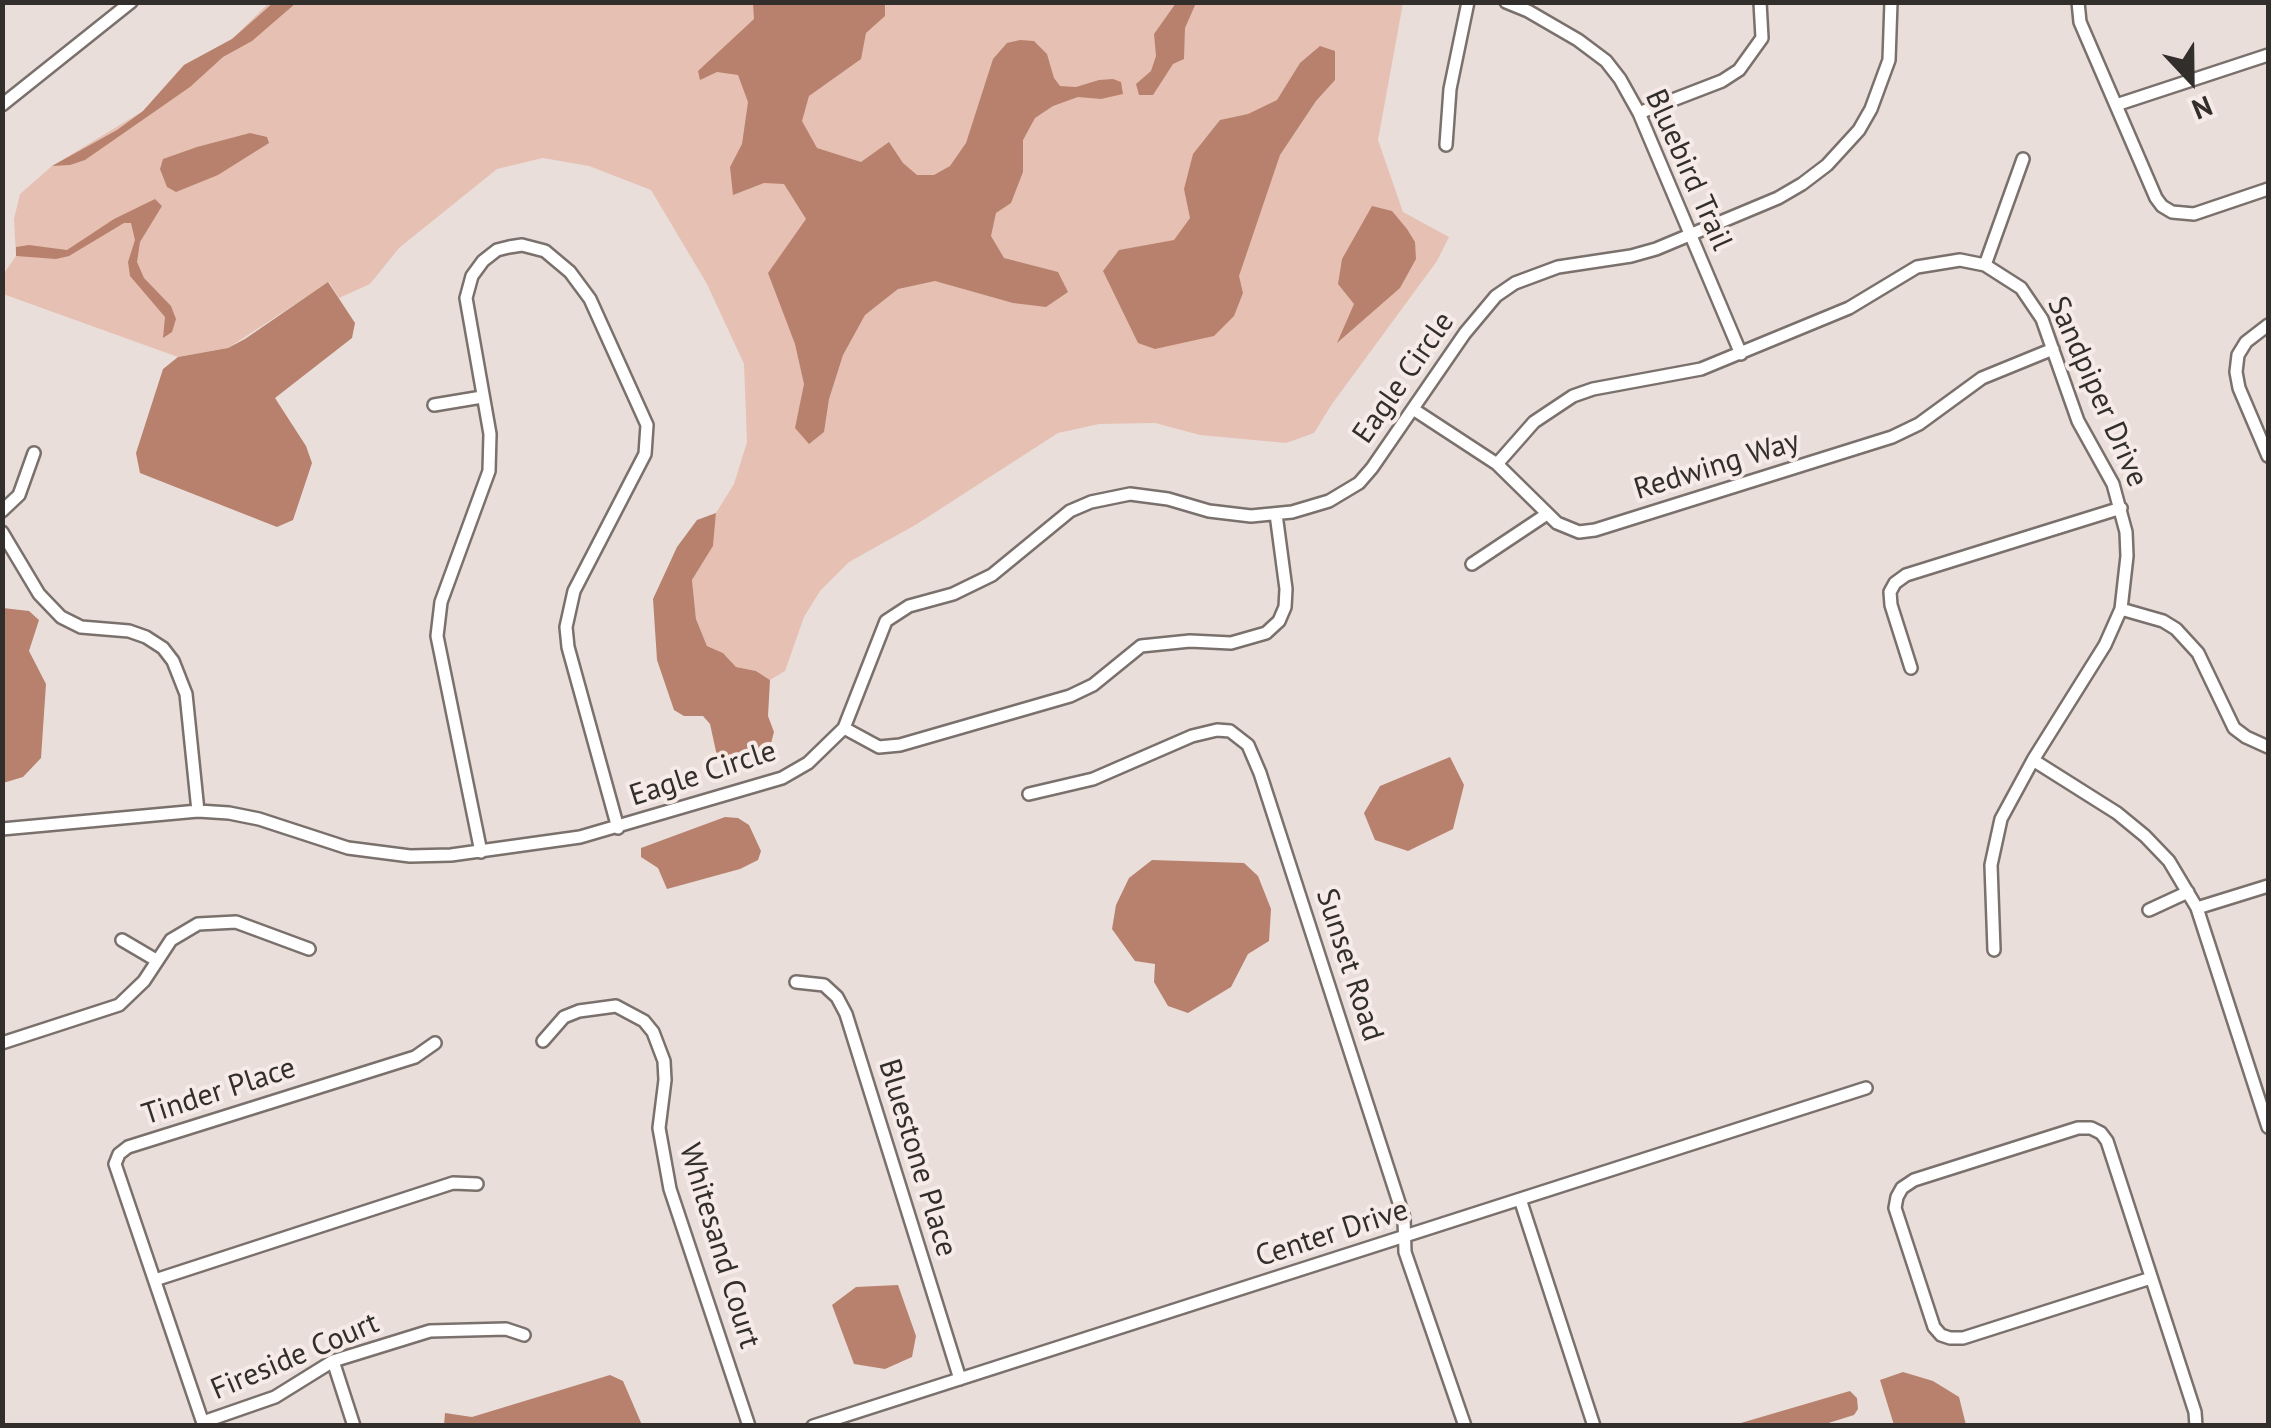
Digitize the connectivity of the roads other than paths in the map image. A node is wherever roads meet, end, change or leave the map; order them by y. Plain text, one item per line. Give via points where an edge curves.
1 (131, 2) edge
2 (1468, 2) edge
3 (1506, 2) edge
4 (1760, 2) edge
5 (1891, 2) edge
6 (2078, 2) edge
7 (2268, 55) edge
8 (2116, 104) junction
9 (2, 105) edge
10 (1639, 113) junction
11 (1446, 144) dead end
12 (2023, 159) dead end
13 (2268, 189) edge
14 (1689, 236) junction
15 (1985, 265) junction
16 (2268, 325) edge
17 (2053, 350) junction
18 (1742, 354) junction
19 (482, 397) junction
20 (434, 405) dead end
21 (1413, 408) junction
22 (34, 453) dead end
23 (2268, 456) edge
24 (1497, 464) junction
25 (2121, 508) junction
26 (2, 510) edge
27 (1276, 514) junction
28 (1547, 514) junction
29 (2, 532) edge
30 (1472, 564) dead end
31 (2121, 608) junction
32 (1911, 668) dead end
33 (844, 728) junction
34 (2268, 747) edge
35 (2032, 760) junction
36 (1029, 794) dead end
37 (198, 812) junction
38 (618, 828) junction
39 (2, 829) edge
40 (481, 852) junction
41 (2268, 886) edge
42 (2188, 892) junction
43 (2197, 908) junction
44 (2150, 910) dead end
45 (122, 940) dead end
46 (309, 949) dead end
47 (1994, 950) dead end
48 (156, 960) junction
49 (796, 982) dead end
50 (3, 1039) edge
51 (543, 1041) dead end
52 (435, 1043) dead end
53 (1866, 1088) dead end
54 (2268, 1126) edge
55 (477, 1184) dead end
56 (1520, 1200) junction
57 (1405, 1237) junction
58 (2151, 1278) junction
59 (155, 1280) junction
60 (524, 1335) dead end
61 (334, 1361) junction
62 (960, 1379) junction
63 (204, 1424) edge
64 (354, 1426) edge
65 (748, 1426) edge
66 (813, 1426) edge
67 (1466, 1426) edge
68 (1594, 1426) edge
69 (2196, 1426) edge

1 - 9 street
2 - 11 street
3 - 10 street, Bluebird Trail via 1606,62
4 - 10 street via 1762,38 1739,70
5 - 14 street, Eagle Circle via 1882,84 1846,145 1802,184
6 - 8 street via 2080,22
7 - 8 street
8 - 13 street via 2156,198 2172,212 2194,214
10 - 14 street, Bluebird Trail
12 - 15 street
14 - 18 street, Bluebird Trail
14 - 21 street, Eagle Circle via 1515,283 1473,323
15 - 17 street, Sandpiper Drive via 2032,301
15 - 18 street via 1960,260 1918,267 1849,308
16 - 23 street via 2246,342 2236,372
17 - 25 street, Sandpiper Drive via 2078,421
17 - 28 street, Redwing Way via 1982,378 1892,437 1595,530 1567,528
18 - 24 street via 1675,376 1573,396 1534,422
19 - 20 street
19 - 38 street via 466,298 472,276 497,250 522,245 544,251 590,299 647,425 645,454 574,591 566,628
19 - 40 street via 488,471 441,602 437,636
21 - 24 street, Redwing Way
21 - 27 street, Eagle Circle via 1358,482 1330,501
22 - 26 street via 20,496
24 - 28 street, Redwing Way
25 - 31 street, Sandpiper Drive via 2127,556
25 - 32 street via 1895,583 1890,605
27 - 33 street, Eagle Circle via 1229,514 1130,494 1070,511 992,575 886,621
27 - 33 street via 1286,589 1280,621 1266,633 1232,643 1141,646 1070,696 900,745 879,747
28 - 30 street
29 - 37 street via 61,617 81,627 146,637 173,660 186,694
31 - 34 street via 2176,629 2198,654 2234,728
31 - 35 street, Sandpiper Drive
33 - 38 street, Eagle Circle via 782,778
35 - 42 street via 2145,836
35 - 47 street, Sandpiper Drive via 1996,840
36 - 57 street, Sunset Road via 1093,778 1217,730 1248,745
37 - 39 street, Eagle Circle
37 - 40 street, Eagle Circle via 259,819 323,842 386,854
38 - 40 street, Eagle Circle
41 - 43 street
42 - 43 street
42 - 44 street
43 - 54 street
45 - 48 street
46 - 48 street via 216,921 184,930
48 - 50 street via 119,1005
49 - 62 street, Bluestone Place via 824,985 846,1014
51 - 65 street, Whitesand Court via 564,1017 616,1006 653,1032 664,1060 660,1128 670,1189
52 - 59 street, Tinder Place via 415,1057 119,1154 115,1164
53 - 56 street, Center Drive
55 - 59 street via 453,1183
56 - 57 street, Center Drive
56 - 68 street
57 - 62 street, Center Drive
57 - 67 street, Sunset Road
58 - 58 street via 1962,1338 1940,1335 1895,1208 1897,1197 1914,1180 2092,1128 2107,1141
58 - 69 street
59 - 63 street, Tinder Place
60 - 61 street, Fireside Court via 430,1331
61 - 63 street, Fireside Court via 274,1397
61 - 64 street
62 - 66 street, Center Drive

